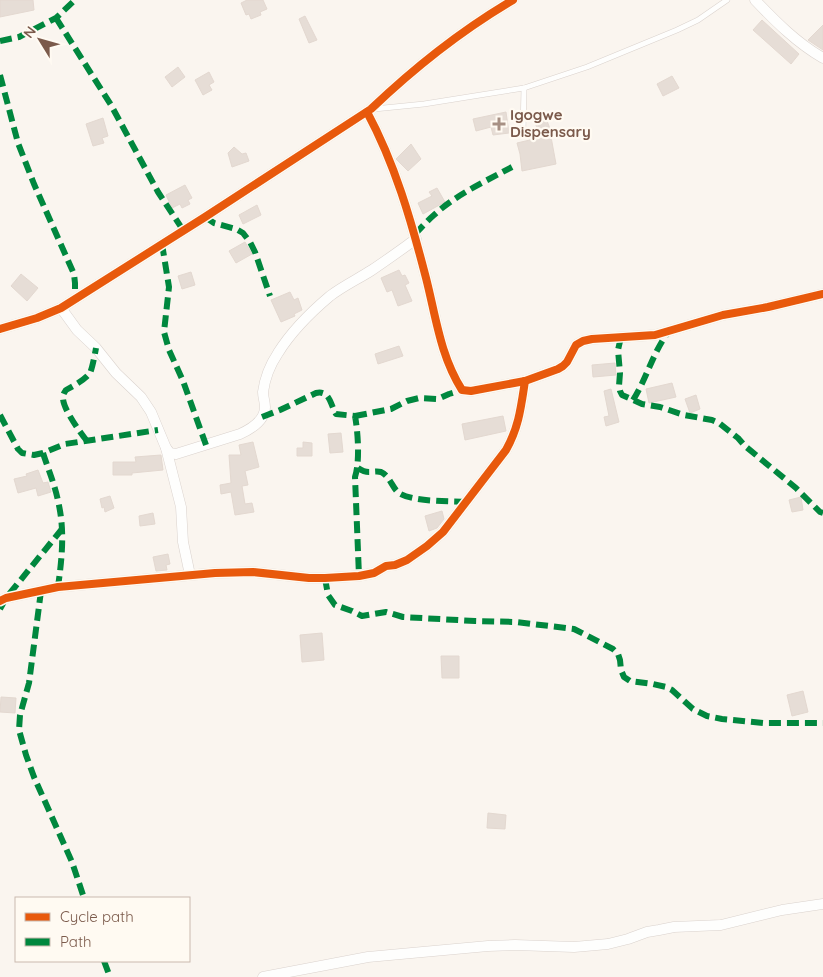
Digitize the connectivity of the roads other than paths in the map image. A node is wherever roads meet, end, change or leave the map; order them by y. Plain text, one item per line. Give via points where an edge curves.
1 (513, 0) edge
2 (727, 0) edge
3 (755, 0) edge
4 (823, 58) edge
5 (524, 88) junction
6 (369, 110) junction
7 (523, 132) dead end
8 (416, 239) junction
9 (823, 294) edge
10 (61, 308) junction
11 (0, 329) edge
12 (525, 381) junction
13 (166, 448) junction
14 (190, 575) junction
15 (0, 601) edge
16 (823, 904) edge
17 (263, 977) edge

1 - 6 street via 437,52
2 - 5 lane via 677,30 587,67
3 - 4 street via 788,34
5 - 6 lane
5 - 7 lane
6 - 8 street via 395,173
6 - 10 street
8 - 12 street via 443,349 462,390
8 - 13 street via 330,296 284,343 267,372 264,412 257,424 240,434 176,454
9 - 12 street via 723,315 655,334 583,341 576,345 562,366
10 - 11 street
10 - 13 street via 77,330 140,397 151,412
12 - 14 street via 519,420 506,450 442,532 407,560 359,576 309,578 253,572
13 - 14 street via 181,506 183,542
14 - 15 street via 58,587
16 - 17 street via 721,925 674,927 608,944 488,946 383,956

